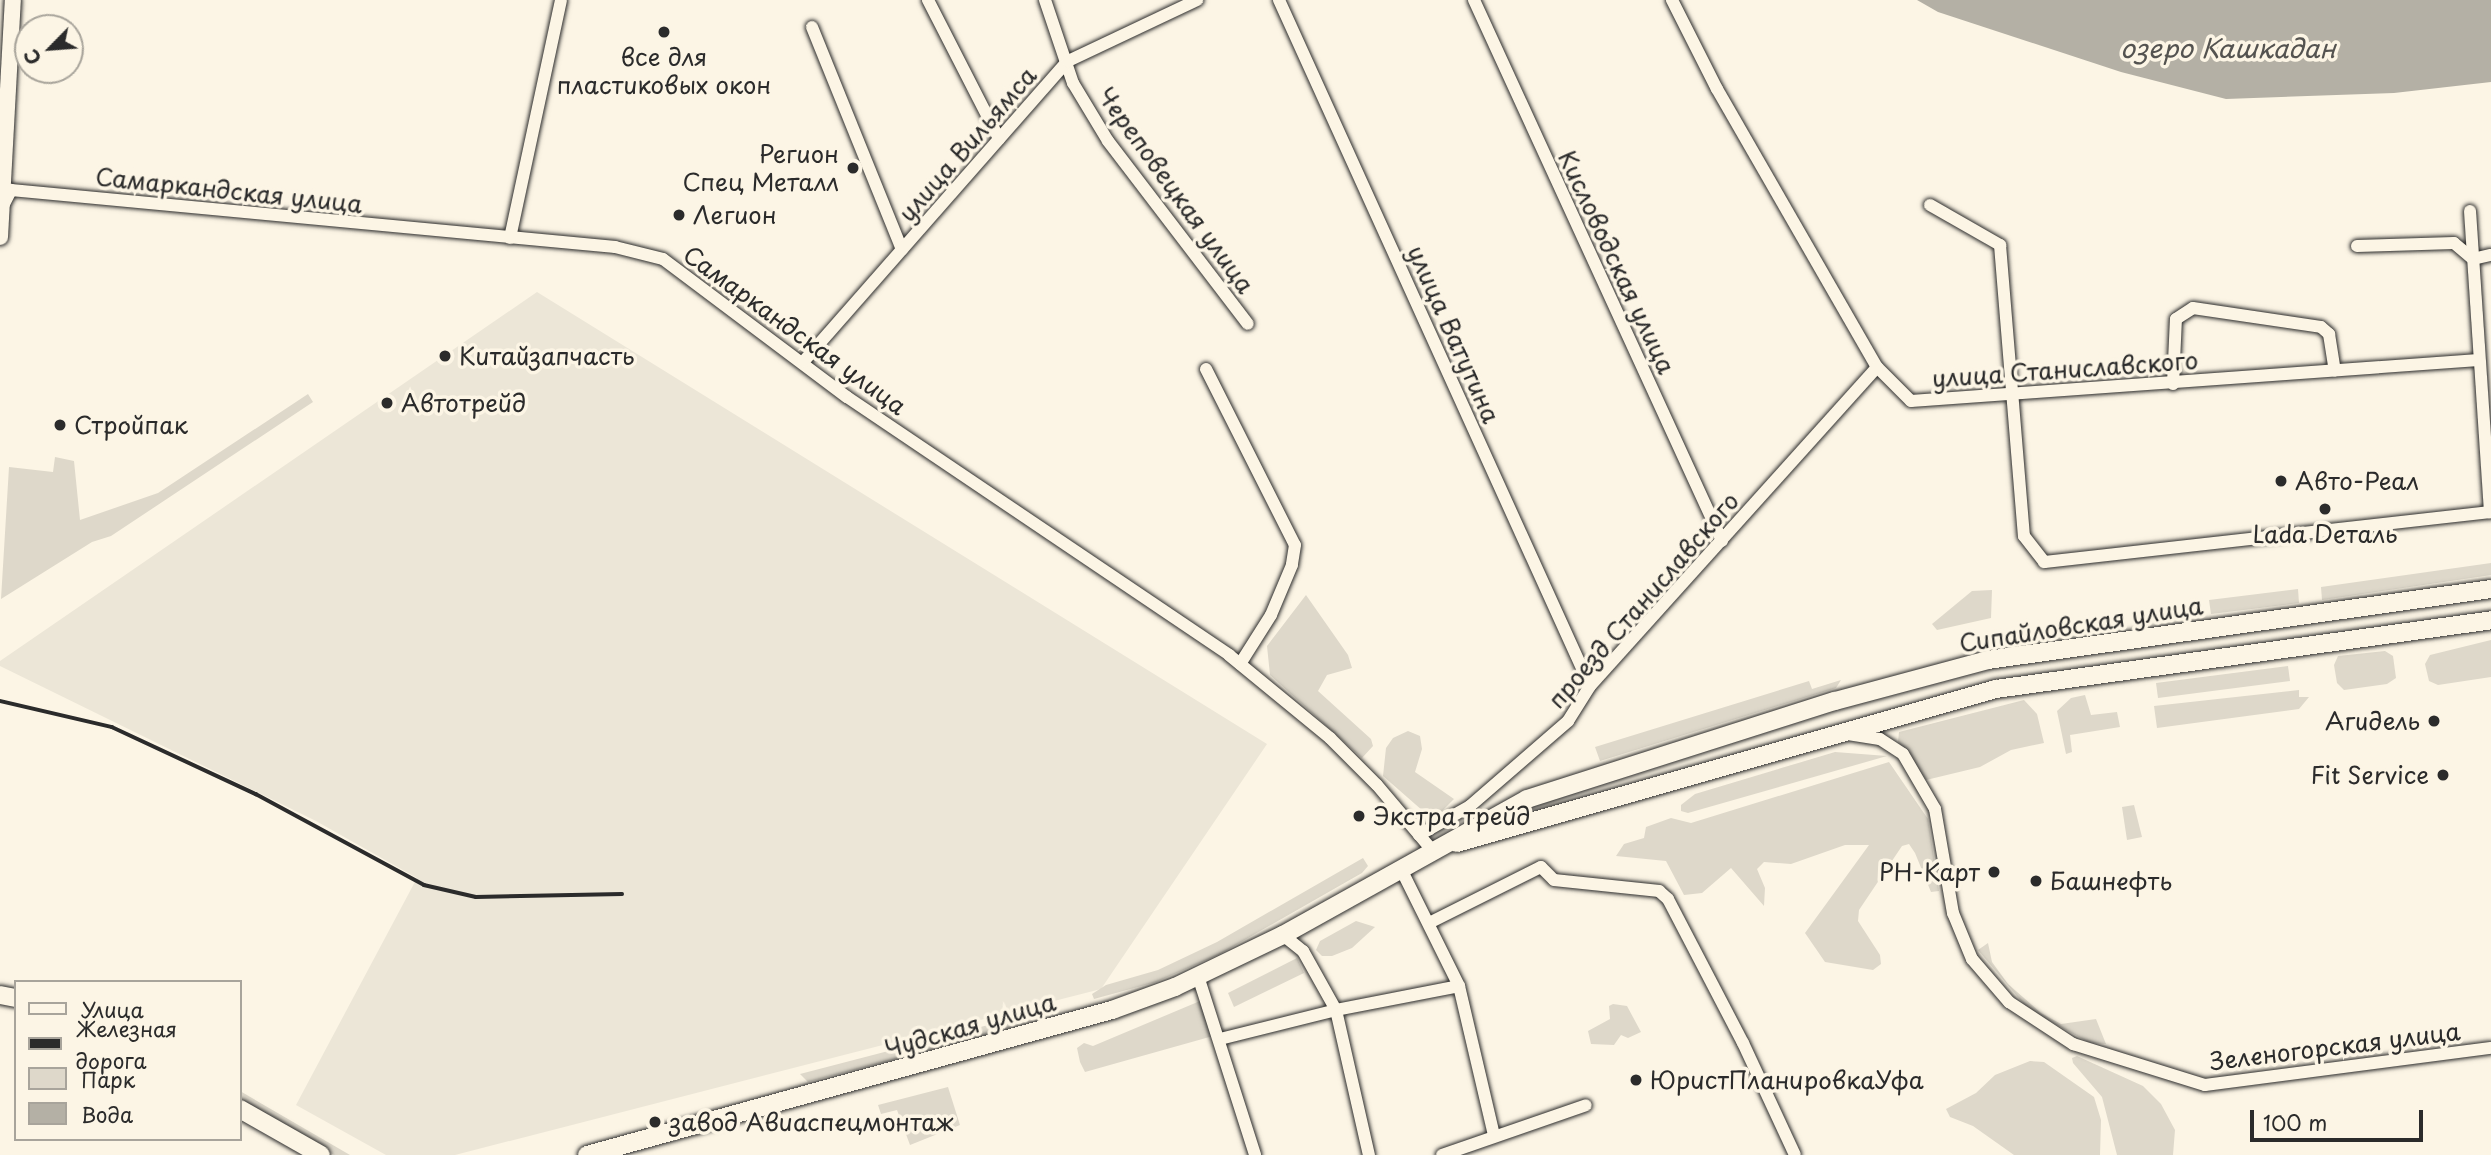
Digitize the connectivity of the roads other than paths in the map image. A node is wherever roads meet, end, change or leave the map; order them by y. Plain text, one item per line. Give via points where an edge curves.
1 (13, 0) edge
2 (561, 0) edge
3 (928, 0) edge
4 (1045, 0) edge
5 (1197, 0) edge
6 (1279, 0) edge
7 (1474, 0) edge
8 (1672, 0) edge
9 (813, 27) dead end
10 (1068, 61) junction
11 (999, 139) junction
12 (1930, 205) dead end
13 (2, 208) junction
14 (2470, 211) dead end
15 (0, 237) edge
16 (510, 238) junction
17 (2357, 246) dead end
18 (902, 250) junction
19 (2491, 255) edge
20 (2473, 259) junction
21 (1248, 324) dead end
22 (2484, 338) edge
23 (2479, 360) junction
24 (804, 361) junction
25 (1877, 367) junction
26 (1206, 369) dead end
27 (2334, 371) junction
28 (2174, 383) junction
29 (2011, 396) junction
30 (2486, 411) edge
31 (2491, 512) edge
32 (1721, 541) junction
33 (2491, 589) edge
34 (2417, 599) junction
35 (2491, 620) edge
36 (2419, 630) junction
37 (1240, 664) junction
38 (1590, 686) junction
39 (1832, 735) junction
40 (1527, 799) junction
41 (1536, 821) junction
42 (1419, 835) junction
43 (1434, 849) junction
44 (1401, 869) junction
45 (1349, 899) joint
46 (1431, 922) junction
47 (1283, 935) junction
48 (1198, 976) junction
49 (1459, 986) junction
50 (1336, 1010) junction
51 (1220, 1039) junction
52 (2491, 1048) edge
53 (1586, 1105) dead end
54 (242, 1110) edge
55 (1494, 1135) junction
56 (321, 1155) edge
57 (587, 1155) edge
58 (1255, 1155) edge
59 (1369, 1155) edge
60 (1442, 1155) edge
61 (1795, 1155) edge

1 - 13 street
2 - 16 street
3 - 11 street
4 - 10 street, Череповецкая улица via 1053,33
5 - 10 street, улица Вильямса
6 - 38 street, улица Ватутина
7 - 32 street, Кисловодская улица
8 - 25 street, улица Станиславского via 1717,89
9 - 18 street
10 - 11 street, улица Вильямса
10 - 21 street, Череповецкая улица via 1073,83 1108,141
11 - 18 street, улица Вильямса
12 - 29 street via 2000,245
13 - 15 street
13 - 16 street, Самаркандская улица via 11,190
14 - 20 street
16 - 24 street, Самаркандская улица via 615,247 663,259
17 - 20 street via 2454,243
18 - 24 street, улица Вильямса
19 - 20 street
20 - 22 street
22 - 23 street
23 - 27 street, улица Станиславского
23 - 30 street
24 - 37 street, Самаркандская улица via 848,397
25 - 29 street, улица Станиславского via 1911,401
25 - 32 street, проезд Станиславского
26 - 37 street via 1294,545 1292,565 1271,615
27 - 28 street, улица Станиславского
27 - 28 street via 2329,334 2321,327 2193,308 2176,319
28 - 29 street, улица Станиславского
29 - 31 street via 2024,536 2044,562
30 - 31 street
32 - 38 street, проезд Станиславского
33 - 34 main road, Сипайловская улица
34 - 36 main road via 2410,617
34 - 40 main road, Сипайловская улица via 1988,660 1808,709
35 - 36 main road, Сипайловская улица
36 - 39 main road, Сипайловская улица via 1996,689
37 - 42 street, Самаркандская улица via 1330,738
38 - 42 street, проезд Станиславского via 1568,721 1470,806
39 - 41 main road, Сипайловская улица
39 - 52 street, Зеленогорская улица via 1880,739 1903,754 1923,783 1943,837 1953,913 1972,959 2009,1002 2073,1044 2205,1085
40 - 41 main road via 1525,812
40 - 43 main road, Сипайловская улица
41 - 43 main road, Сипайловская улица
42 - 43 street, Самаркандская улица
43 - 44 main road, Сипайловская улица
44 - 45 main road, Сипайловская улица
44 - 46 street
45 - 47 main road, Чудская улица
46 - 49 street
46 - 61 street via 1541,867 1554,880 1659,891 1668,899 1743,1042
47 - 48 main road, Чудская улица
47 - 50 street via 1303,951
48 - 51 street
48 - 57 main road, Чудская улица via 1112,1010
49 - 50 street
49 - 55 street
50 - 51 street
50 - 59 street
51 - 58 street
53 - 55 street
54 - 56 main road
55 - 60 street

